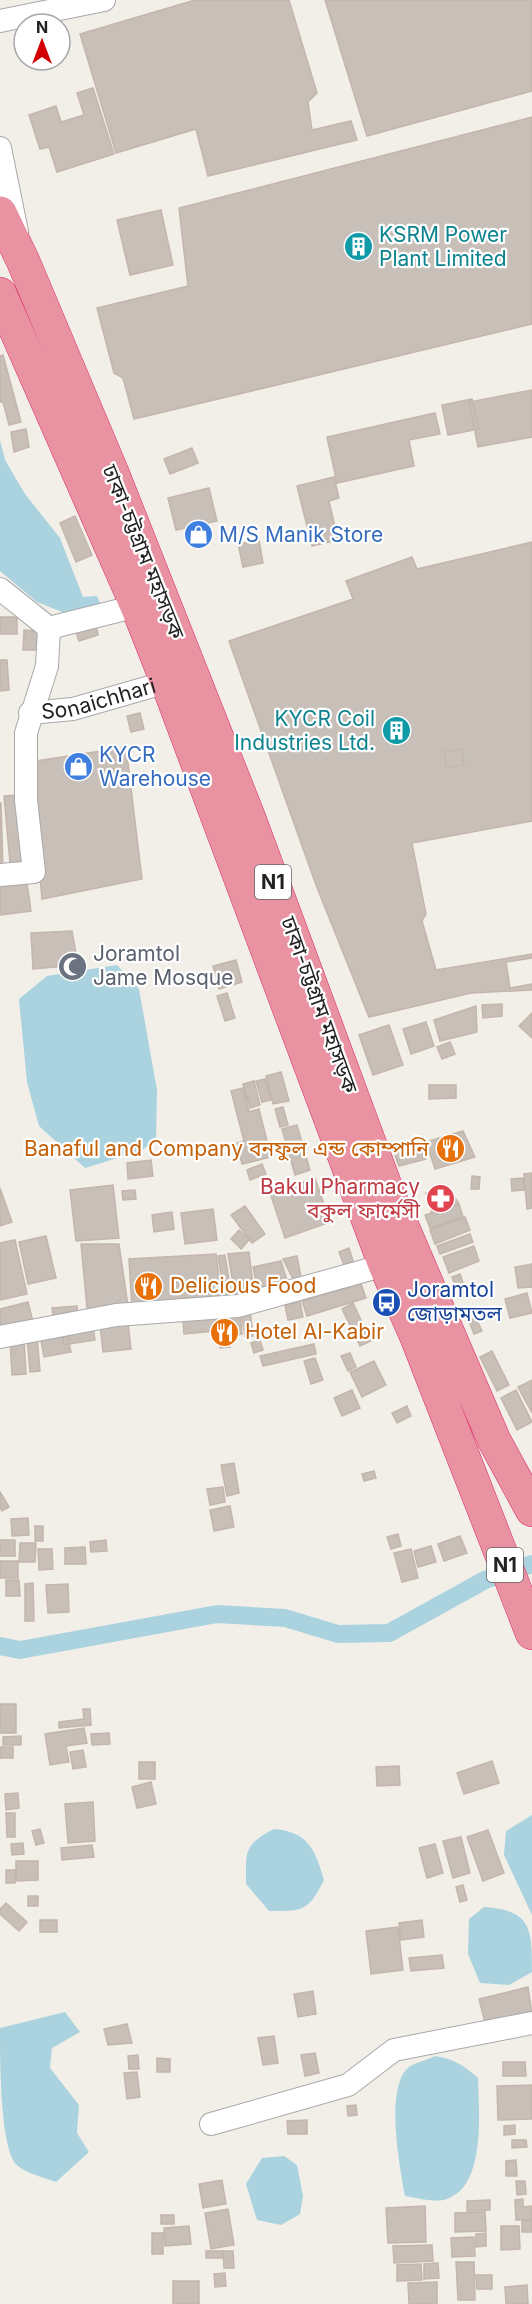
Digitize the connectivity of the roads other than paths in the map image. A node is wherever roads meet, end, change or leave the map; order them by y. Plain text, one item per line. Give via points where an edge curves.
1 (104, 0) edge
2 (0, 21) edge
3 (0, 148) edge
4 (0, 213) edge
5 (23, 261) junction
6 (0, 294) edge
7 (0, 590) edge
8 (137, 606) junction
9 (49, 627) junction
10 (167, 682) junction
11 (30, 713) junction
12 (0, 875) edge
13 (385, 1265) junction
14 (0, 1337) edge
15 (529, 1505) edge
16 (529, 1625) edge
17 (532, 2023) edge
18 (211, 2124) dead end

1 - 2 street
3 - 5 street, ঢাকা-চট্টগ্রাম মহাসড়ক / N1
4 - 5 highway, ঢাকা-চট্টগ্রাম মহাসড়ক / N1
5 - 15 highway, ঢাকা-চট্টগ্রাম মহাসড়ক / N1 via 249,818 388,1193 494,1440
6 - 8 highway, ঢাকা-চট্টগ্রাম মহাসড়ক / N1
7 - 9 street
8 - 9 street
8 - 10 highway, ঢাকা-চট্টগ্রাম মহাসড়ক / N1
9 - 11 street via 46,666
10 - 11 street, Sonaichhari via 73,709
10 - 13 highway, ঢাকা-চট্টগ্রাম মহাসড়ক / N1
11 - 12 street via 26,733 26,800 34,872
13 - 14 street via 238,1306 116,1315
13 - 16 highway, ঢাকা-চট্টগ্রাম মহাসড়ক / N1
17 - 18 street via 394,2050 348,2085

